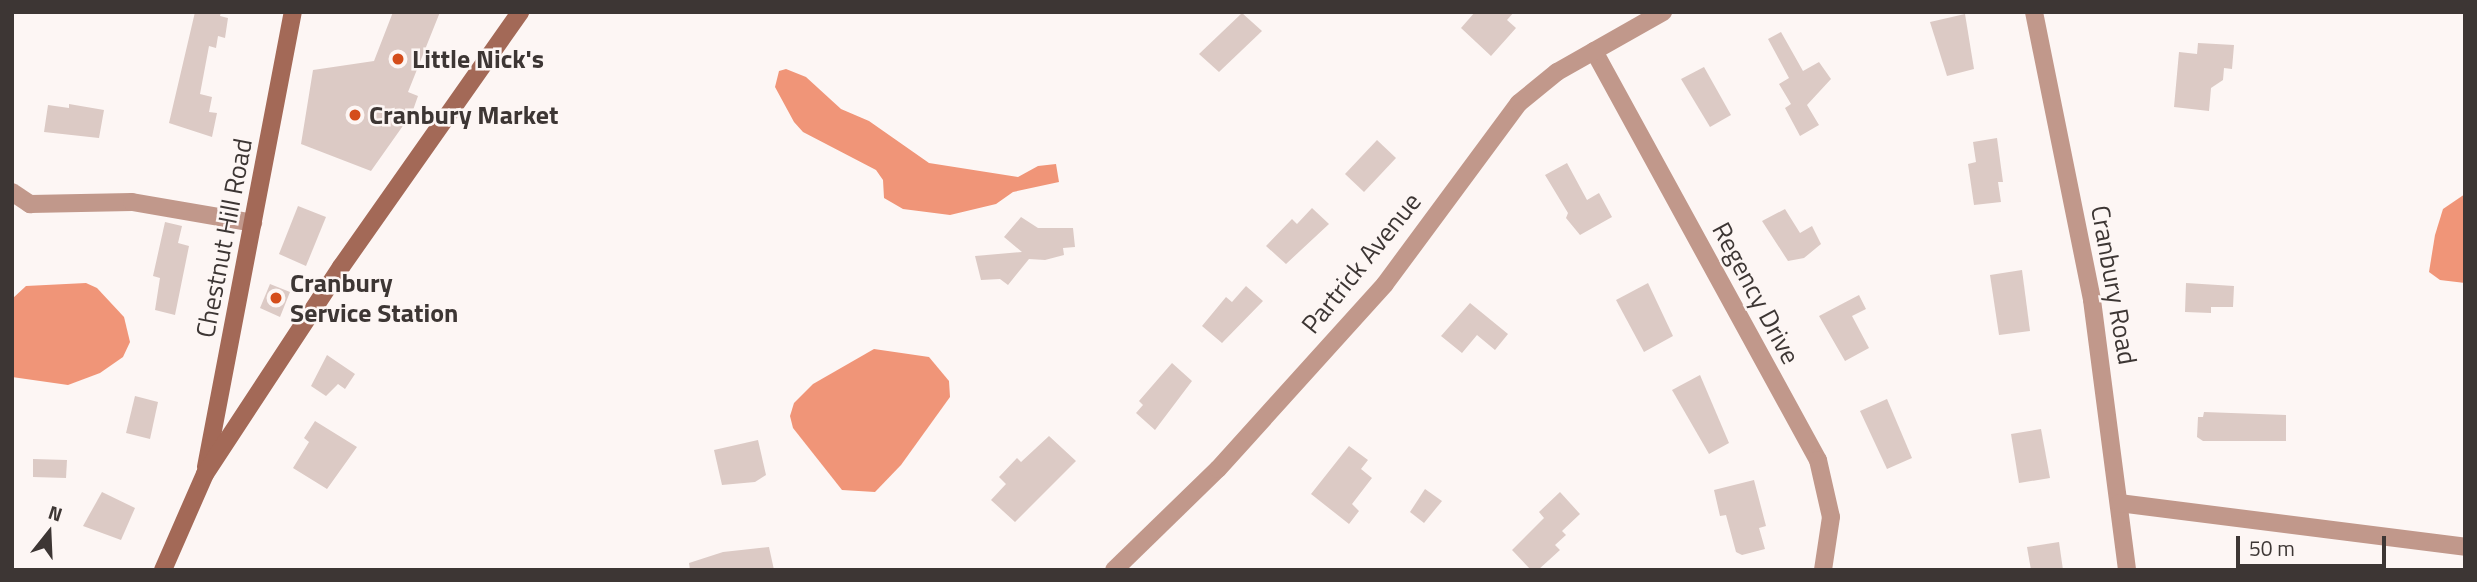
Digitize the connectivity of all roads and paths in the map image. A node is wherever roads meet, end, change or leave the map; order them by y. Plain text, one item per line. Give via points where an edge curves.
1 (293, 12) edge
2 (520, 12) edge
3 (1663, 12) edge
4 (2034, 12) edge
5 (1594, 51) junction
6 (12, 192) edge
7 (253, 223) junction
8 (205, 474) junction
9 (2119, 503) junction
10 (2465, 547) edge
11 (163, 570) edge
12 (1114, 570) edge
13 (1824, 570) edge
14 (2127, 570) edge

1 - 7 main road, Chestnut Hill Road
2 - 8 main road via 341,267
3 - 5 street, Partrick Avenue
4 - 9 street, Cranbury Road via 2092,300
5 - 12 street, Partrick Avenue via 1544,81 1519,103 1385,284 1218,469
5 - 13 street, Regency Drive via 1818,460 1831,517
6 - 7 street via 30,204 132,202
7 - 8 main road, Chestnut Hill Road
8 - 11 main road
9 - 10 street
9 - 14 street, Cranbury Road

